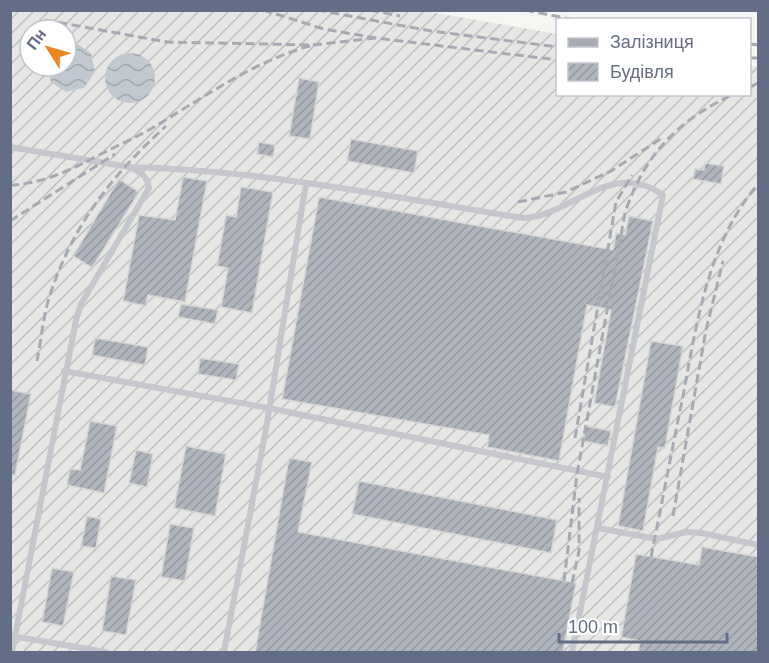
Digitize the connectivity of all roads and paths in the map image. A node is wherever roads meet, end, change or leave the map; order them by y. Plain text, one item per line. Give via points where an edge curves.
1 (10, 147) edge
2 (129, 167) junction
3 (306, 183) junction
4 (64, 371) junction
5 (268, 408) junction
6 (608, 477) junction
7 (598, 528) junction
8 (759, 545) edge
9 (12, 636) edge
10 (12, 652) edge
11 (106, 652) edge
12 (224, 652) edge
13 (572, 652) edge

1 - 2 lane
2 - 3 lane via 180,168
2 - 4 lane via 142,172 149,188 81,304
3 - 5 lane
3 - 6 lane via 523,218 542,215 610,186 636,184 652,187 663,195
4 - 5 lane
4 - 9 lane
5 - 6 lane
5 - 12 lane
6 - 7 lane
7 - 8 lane via 657,539 686,532 702,533
7 - 13 lane
9 - 10 lane
9 - 11 lane

